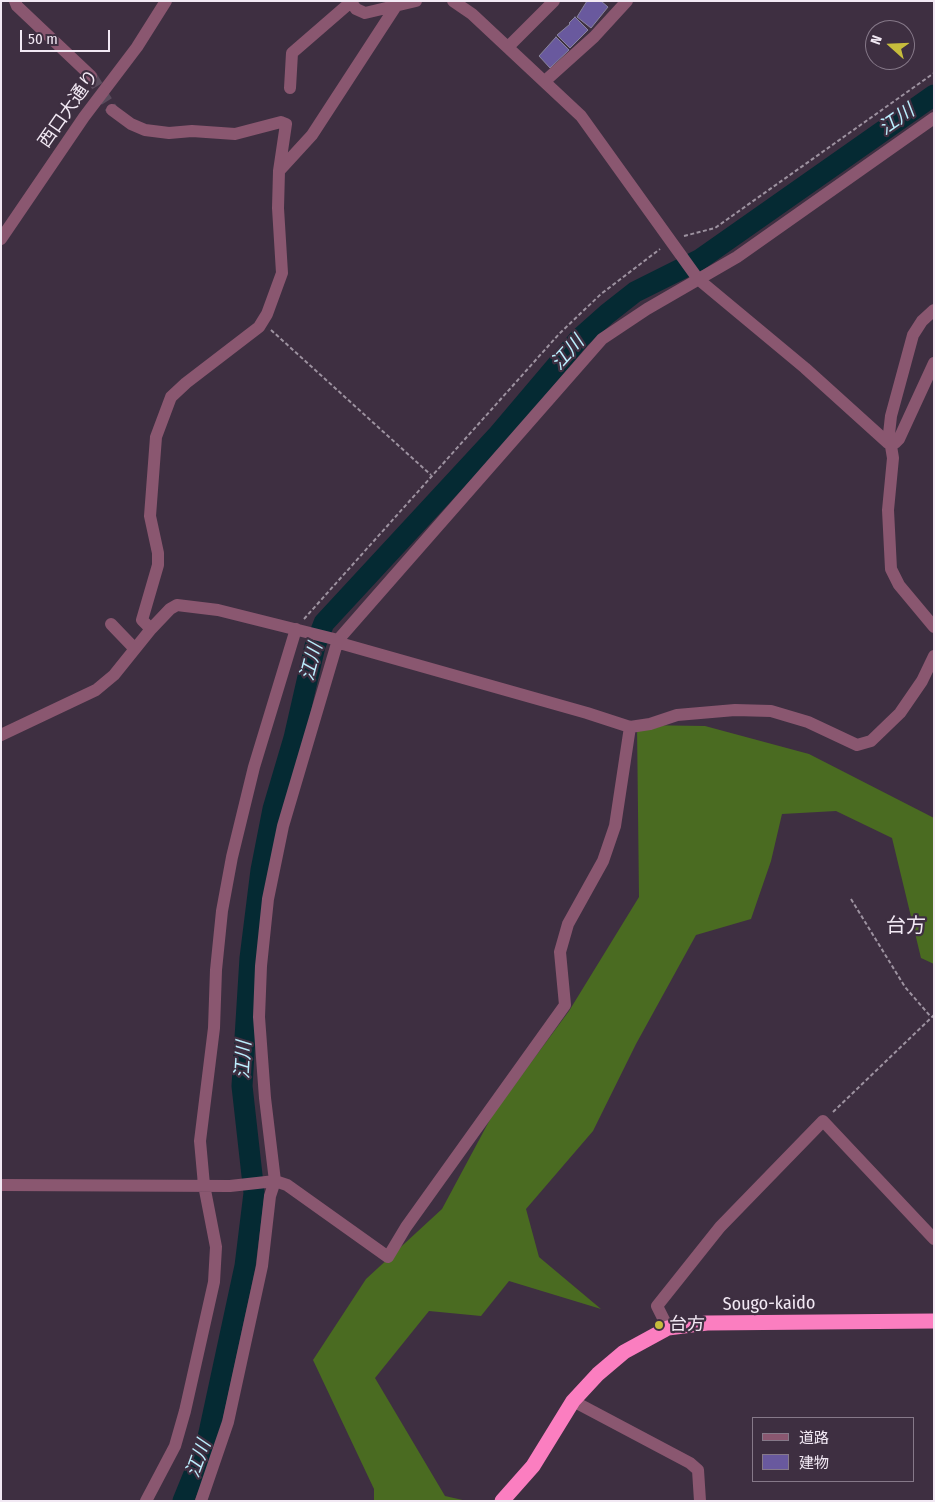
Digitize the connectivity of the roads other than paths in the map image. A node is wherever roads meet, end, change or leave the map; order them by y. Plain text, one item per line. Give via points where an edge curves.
1 (15, 1) edge
2 (166, 1) edge
3 (352, 1) edge
4 (416, 1) edge
5 (453, 1) edge
6 (554, 1) edge
7 (627, 1) edge
8 (396, 6) junction
9 (508, 47) junction
10 (91, 76) tunnel mouth
11 (545, 81) junction
12 (290, 88) dead end
13 (112, 110) tunnel mouth
14 (934, 118) edge
15 (279, 170) junction
16 (1, 239) edge
17 (698, 279) junction
18 (934, 310) edge
19 (934, 363) edge
20 (892, 444) junction
21 (111, 624) dead end
22 (934, 627) edge
23 (151, 629) junction
24 (300, 630) junction
25 (335, 640) junction
26 (134, 648) junction
27 (934, 656) edge
28 (630, 727) junction
29 (1, 735) edge
30 (271, 1181) junction
31 (204, 1184) junction
32 (1, 1185) edge
33 (934, 1239) edge
34 (934, 1321) edge
35 (668, 1328) junction
36 (573, 1401) junction
37 (146, 1501) edge
38 (201, 1501) edge
39 (502, 1501) edge
40 (700, 1501) edge

1 - 10 street
2 - 16 street, 西口大通り
3 - 8 street via 356,9 365,13
3 - 12 street via 292,54
4 - 8 street
5 - 9 street
6 - 9 street
7 - 11 street via 594,37
8 - 15 street via 312,135
9 - 11 street
11 - 17 street via 581,116
13 - 15 street via 145,130 169,133 235,134 281,122 286,124
14 - 17 street via 736,257
15 - 23 street via 282,273 262,322 245,339 177,390 171,397 156,437 150,516 158,565 142,620
17 - 20 street
17 - 25 street via 602,339
18 - 20 street via 913,335 891,416 889,434
19 - 20 street via 899,439
20 - 22 street via 888,510 891,569 899,585
21 - 26 street
23 - 24 street via 170,609 186,604
23 - 26 street
24 - 25 street
24 - 31 street via 254,768 222,911 214,1028 200,1140
25 - 28 street
25 - 30 street via 283,826 268,899 259,1018
26 - 29 street via 114,675 96,690
27 - 28 street via 900,713 871,741 857,745 808,722 771,711 735,710 677,715
28 - 30 street via 615,826 603,861 568,924 560,952 565,1005 406,1227 388,1257 287,1185
30 - 31 street via 230,1186
30 - 38 street via 262,1266 230,1412
31 - 32 street
31 - 37 street via 216,1247 214,1282 175,1446
33 - 35 street via 823,1121 720,1228 658,1306
34 - 35 highway, Sougo-kaido via 707,1323
35 - 36 highway, Sougo-kaido via 624,1352
36 - 39 highway, Sougo-kaido via 533,1466
36 - 40 street via 690,1463 698,1470

